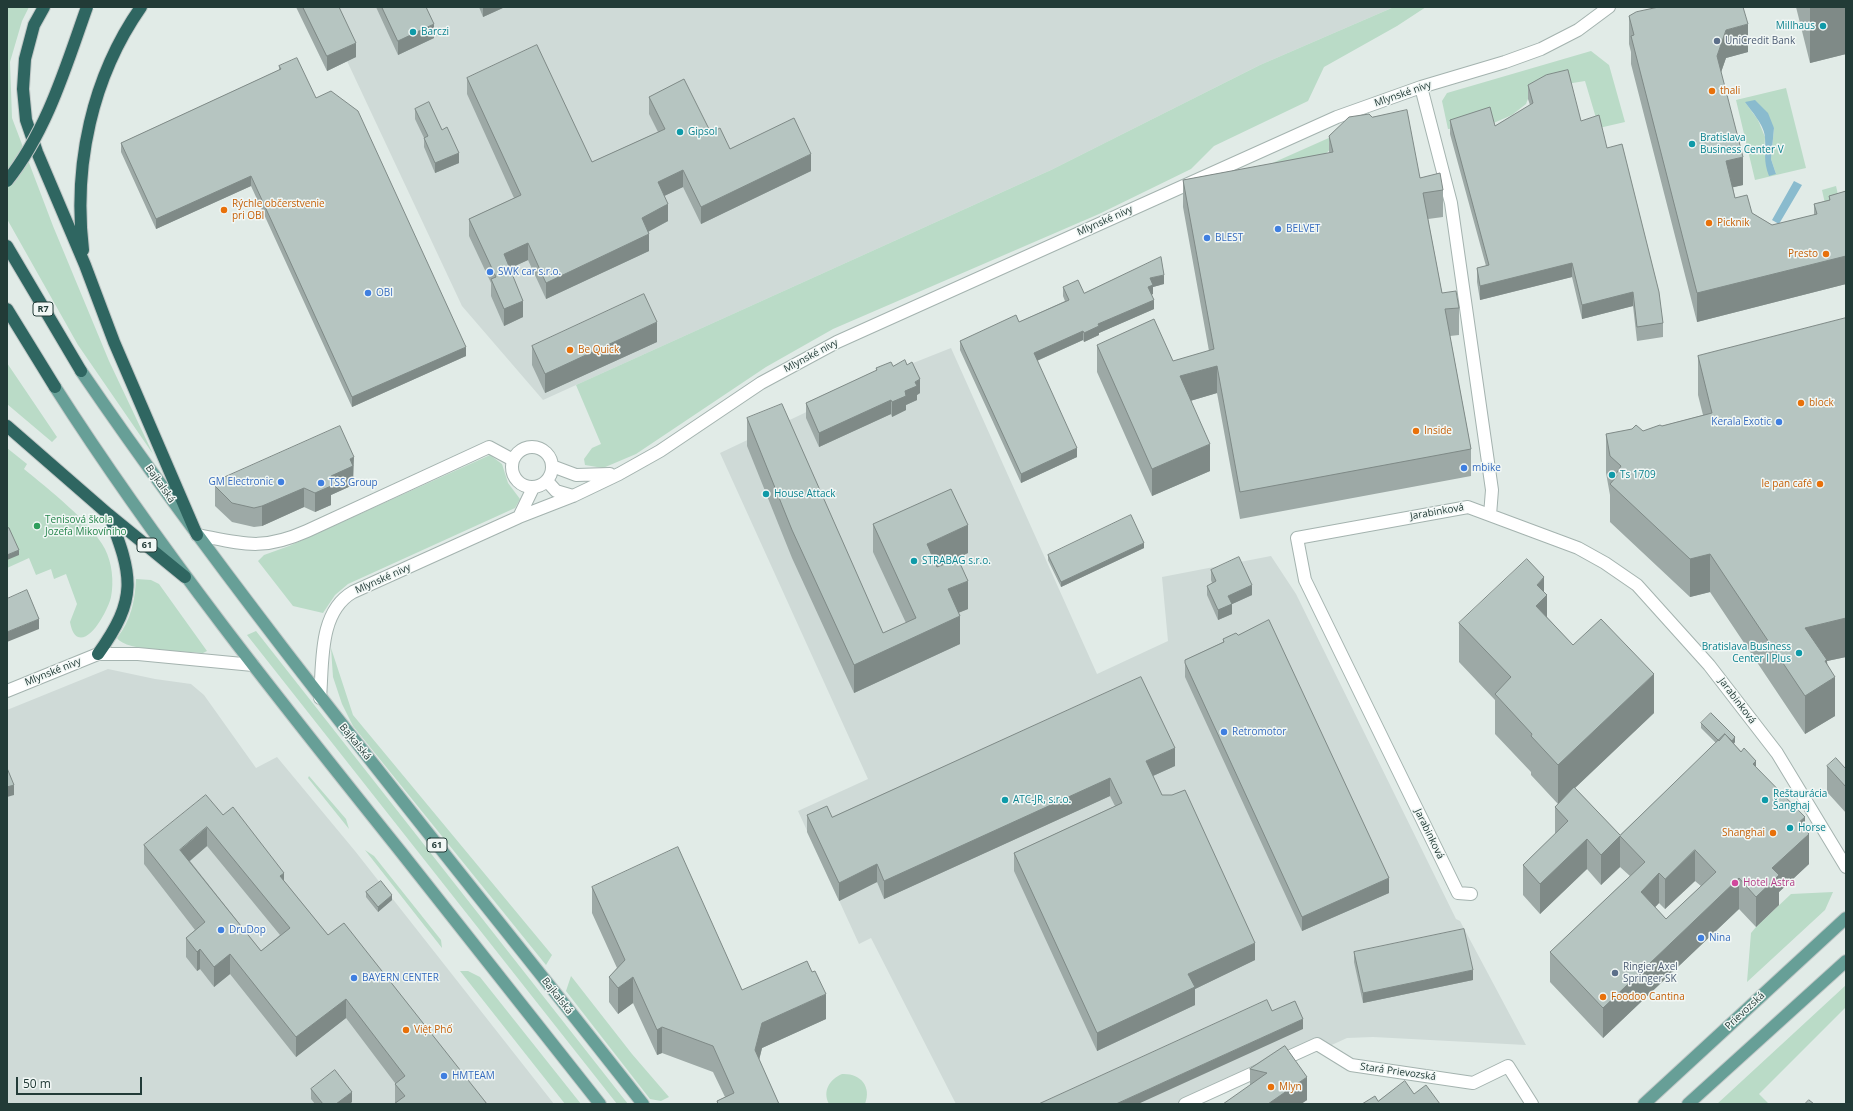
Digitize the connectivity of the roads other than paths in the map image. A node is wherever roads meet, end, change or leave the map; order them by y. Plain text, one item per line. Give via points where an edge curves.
1 (44, 7) edge
2 (88, 7) edge
3 (141, 7) edge
4 (1609, 7) edge
5 (1421, 87) junction
6 (7, 181) edge
7 (7, 246) edge
8 (85, 265) junction
9 (7, 310) edge
10 (81, 371) joint
11 (55, 388) joint
12 (7, 426) edge
13 (513, 460) junction
14 (552, 466) junction
15 (619, 474) junction
16 (547, 481) junction
17 (533, 488) junction
18 (573, 496) junction
19 (108, 514) junction
20 (1490, 515) junction
21 (519, 517) junction
22 (197, 535) junction
23 (185, 577) junction
24 (98, 654) junction
25 (253, 665) junction
26 (7, 691) edge
27 (320, 698) junction
28 (1846, 866) edge
29 (1471, 894) dead end
30 (1846, 918) edge
31 (1846, 960) edge
32 (643, 1103) edge
33 (600, 1104) edge
34 (1185, 1104) edge
35 (1532, 1104) edge
36 (1644, 1104) edge
37 (1688, 1104) edge

1 - 8 highway via 34,25 25,59 23,89 26,120
2 - 6 highway, bridge via 38,134
3 - 8 highway via 114,52 89,125 82,160 80,189 80,224
4 - 5 street, Mlynské nivy via 1578,30 1541,49
5 - 15 street, Mlynské nivy via 1337,117 837,342 760,383 660,451
5 - 20 street via 1451,203 1492,490
7 - 10 highway, R7
8 - 22 highway via 114,342
9 - 11 highway
10 - 22 main road, Bajkalská
11 - 23 main road
12 - 19 highway, 61
13 - 14 street via 520,451 534,447 547,453
13 - 17 street via 512,472 515,480 525,487
13 - 22 street via 489,447 308,531 281,541 247,545
14 - 15 street, Mlynské nivy via 576,475
14 - 16 street
15 - 18 street, Mlynské nivy
16 - 17 street
16 - 18 street via 556,491
17 - 21 street
18 - 21 street, Mlynské nivy
19 - 23 highway, 61
19 - 24 highway via 124,555 128,592 119,622
20 - 28 street, Jarabinková via 1578,548 1637,585 1699,652 1777,754
20 - 29 street, Jarabinková via 1468,507 1297,538 1304,580 1458,893
21 - 27 street, Mlynské nivy via 344,597 333,611 327,626
22 - 27 main road, Bajkalská / 61
23 - 25 main road, 61
24 - 25 street via 138,654
24 - 26 street, Mlynské nivy
25 - 33 main road, 61
27 - 32 main road, Bajkalská / 61
30 - 36 main road, Prievozská
31 - 37 main road
34 - 35 street, Stará Prievozská via 1317,1044 1351,1065 1473,1083 1508,1066

